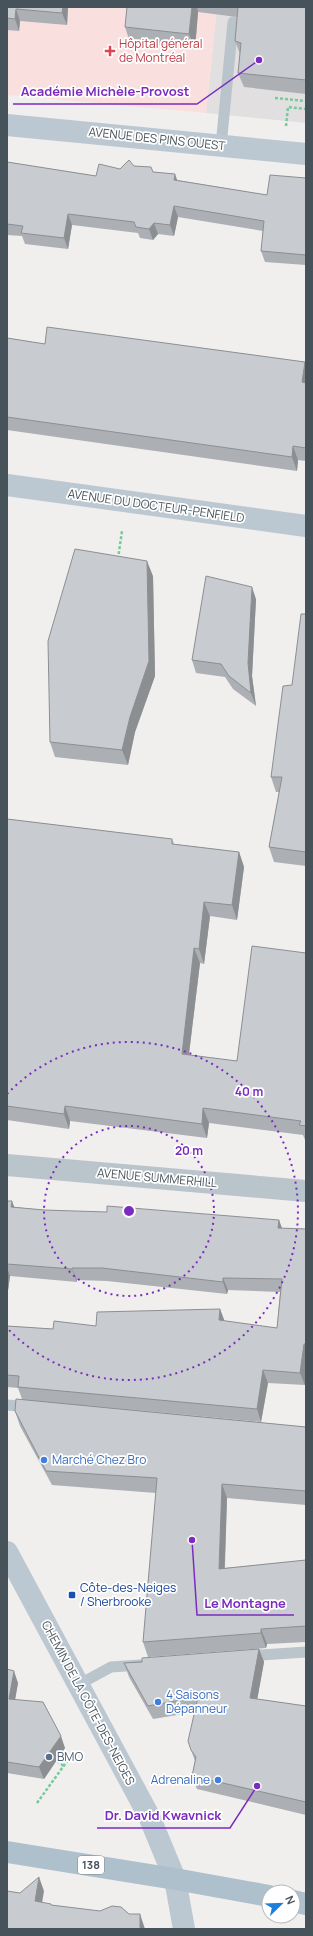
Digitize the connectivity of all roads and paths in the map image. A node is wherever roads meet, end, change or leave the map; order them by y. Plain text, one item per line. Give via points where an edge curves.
1 (233, 22) dead end
2 (275, 98) dead end
3 (306, 101) edge
4 (306, 109) edge
5 (7, 125) edge
6 (286, 126) dead end
7 (221, 146) junction
8 (306, 154) edge
9 (7, 485) edge
10 (306, 526) edge
11 (122, 531) dead end
12 (117, 562) edge
13 (7, 1165) edge
14 (306, 1191) edge
15 (7, 1405) edge
16 (42, 1408) edge
17 (7, 1552) edge
18 (306, 1652) edge
19 (236, 1657) edge
20 (150, 1664) edge
21 (78, 1685) junction
22 (73, 1753) dead end
23 (57, 1761) dead end
24 (64, 1766) junction
25 (37, 1803) dead end
26 (7, 1852) edge
27 (175, 1879) junction
28 (261, 1895) edge
29 (184, 1929) edge

1 - 7 lane
2 - 3 path
4 - 6 path via 288,107
5 - 7 main road, AVENUE DES PINS OUEST
7 - 8 main road, AVENUE DES PINS OUEST
9 - 10 main road, AVENUE DU DOCTEUR-PENFIELD
11 - 12 path
13 - 14 street, AVENUE SUMMERHILL
15 - 16 lane
17 - 21 main road, CHEMIN DE LA CÔTE-DES-NEIGES
18 - 19 lane
20 - 21 lane via 111,1667
21 - 27 main road, CHEMIN DE LA CÔTE-DES-NEIGES via 145,1808
22 - 24 path
23 - 24 path
24 - 25 path
26 - 27 main road, 138
27 - 28 main road, 138
27 - 29 main road, CHEMIN DE LA CÔTE-DES-NEIGES

